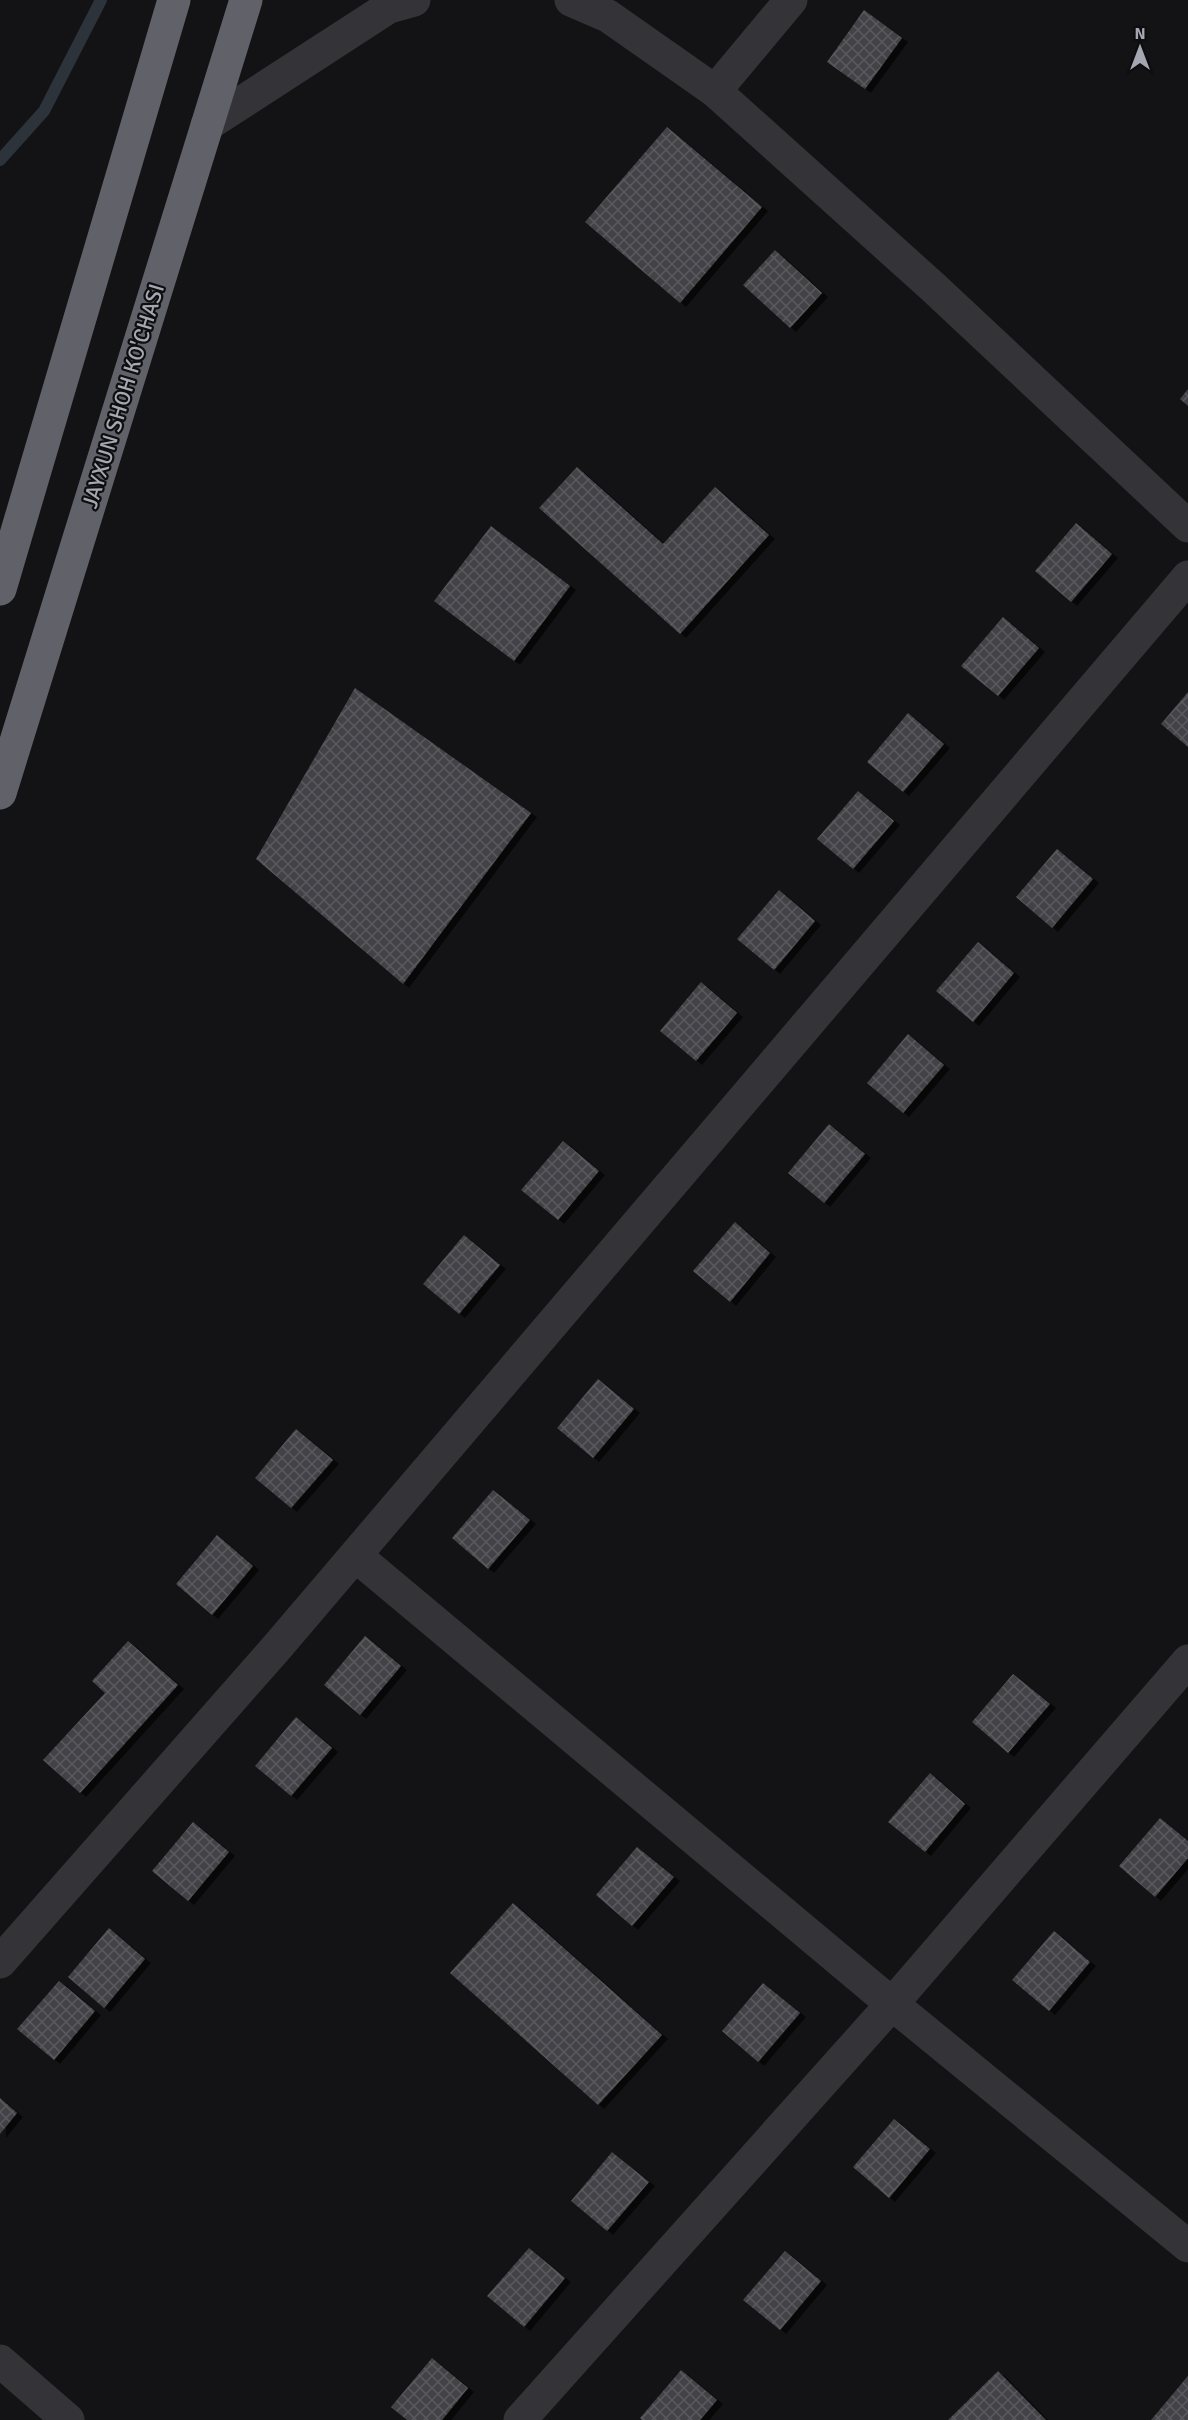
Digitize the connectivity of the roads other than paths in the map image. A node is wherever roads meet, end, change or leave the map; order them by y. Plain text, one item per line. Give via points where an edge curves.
1 (246, 0) edge
2 (414, 0) edge
3 (571, 0) edge
4 (791, 0) edge
5 (173, 2) edge
6 (715, 91) junction
7 (207, 125) junction
8 (1188, 526) edge
9 (1188, 577) edge
10 (0, 589) edge
11 (0, 793) edge
12 (356, 1556) junction
13 (1188, 1661) edge
14 (0, 1962) edge
15 (892, 2004) junction
16 (1188, 2247) edge
17 (0, 2361) edge
18 (68, 2420) edge
19 (520, 2420) edge

1 - 7 highway, JAYXUN SHOH KO'CHASI
2 - 7 street via 389,7
3 - 6 street via 608,16
4 - 6 street
5 - 10 highway
6 - 8 street via 934,288
7 - 11 highway, JAYXUN SHOH KO'CHASI
9 - 12 street
12 - 14 street
12 - 15 street
13 - 15 street
15 - 16 street
15 - 19 street
17 - 18 street

